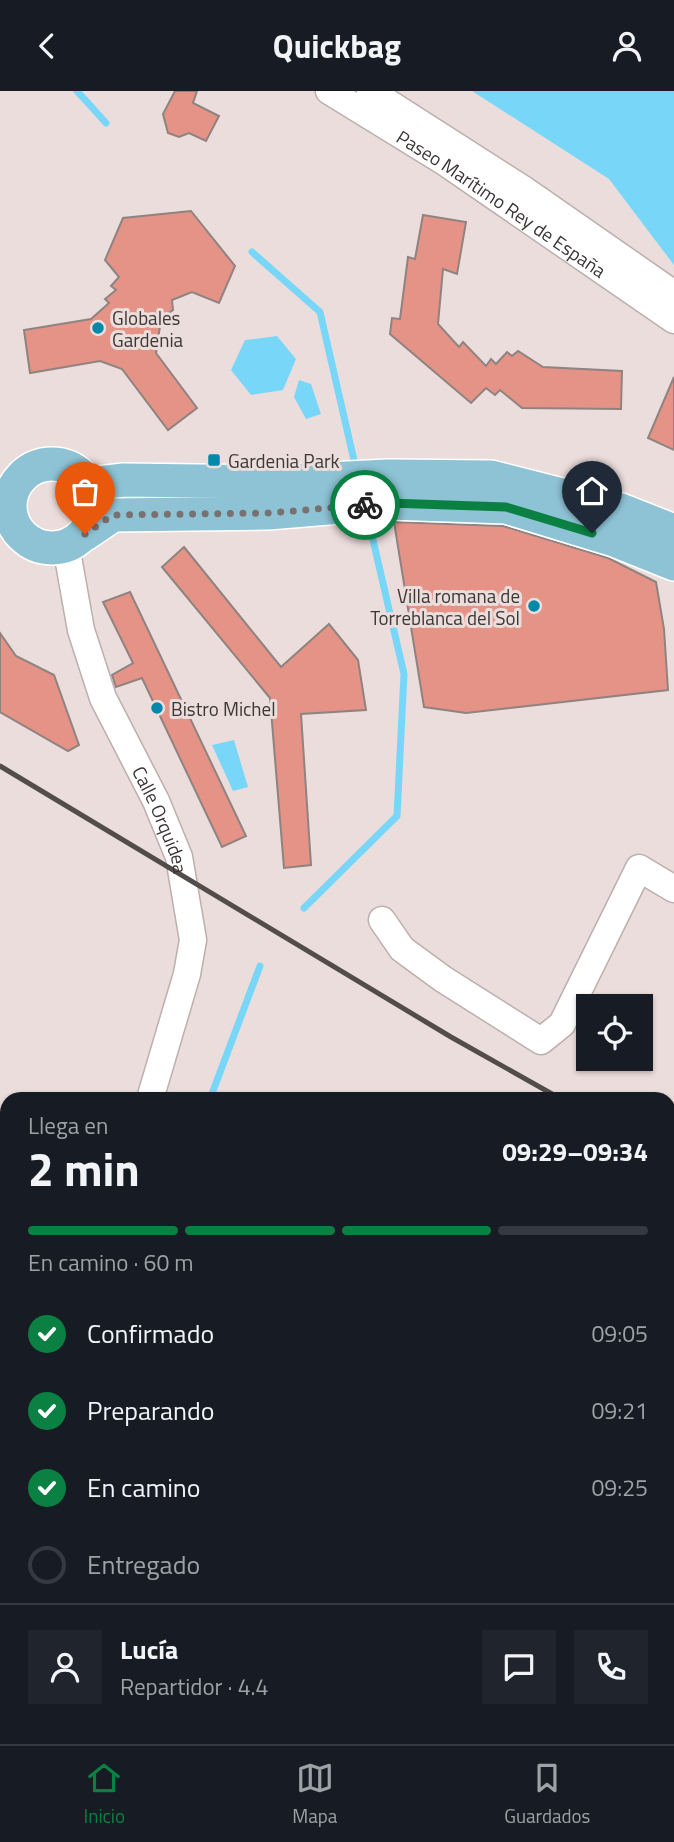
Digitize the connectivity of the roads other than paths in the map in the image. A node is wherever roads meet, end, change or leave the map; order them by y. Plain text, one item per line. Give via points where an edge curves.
1 (329, 91) edge
2 (370, 91) edge
3 (674, 294) edge
4 (674, 320) edge
5 (12, 472) edge
6 (89, 484) junction
7 (389, 489) junction
8 (342, 493) junction
9 (7, 521) edge
10 (674, 531) edge
11 (76, 540) junction
12 (674, 563) edge
13 (674, 889) edge
14 (382, 920) dead end
15 (152, 1092) edge

1 - 4 street, Paseo Marítimo Rey de España via 446,163
2 - 3 street
5 - 6 main road via 58,463 81,474
5 - 9 main road
6 - 8 main road via 124,480 265,482
6 - 11 main road via 95,510
7 - 8 main road
7 - 10 main road via 491,477 621,510
7 - 12 main road via 506,507
8 - 11 main road via 268,513 113,515
9 - 11 main road via 42,547
11 - 15 street, Calle Orquidea via 81,630 103,698 156,800 179,857 193,940
13 - 14 street via 639,868 562,1024 541,1041 402,949

